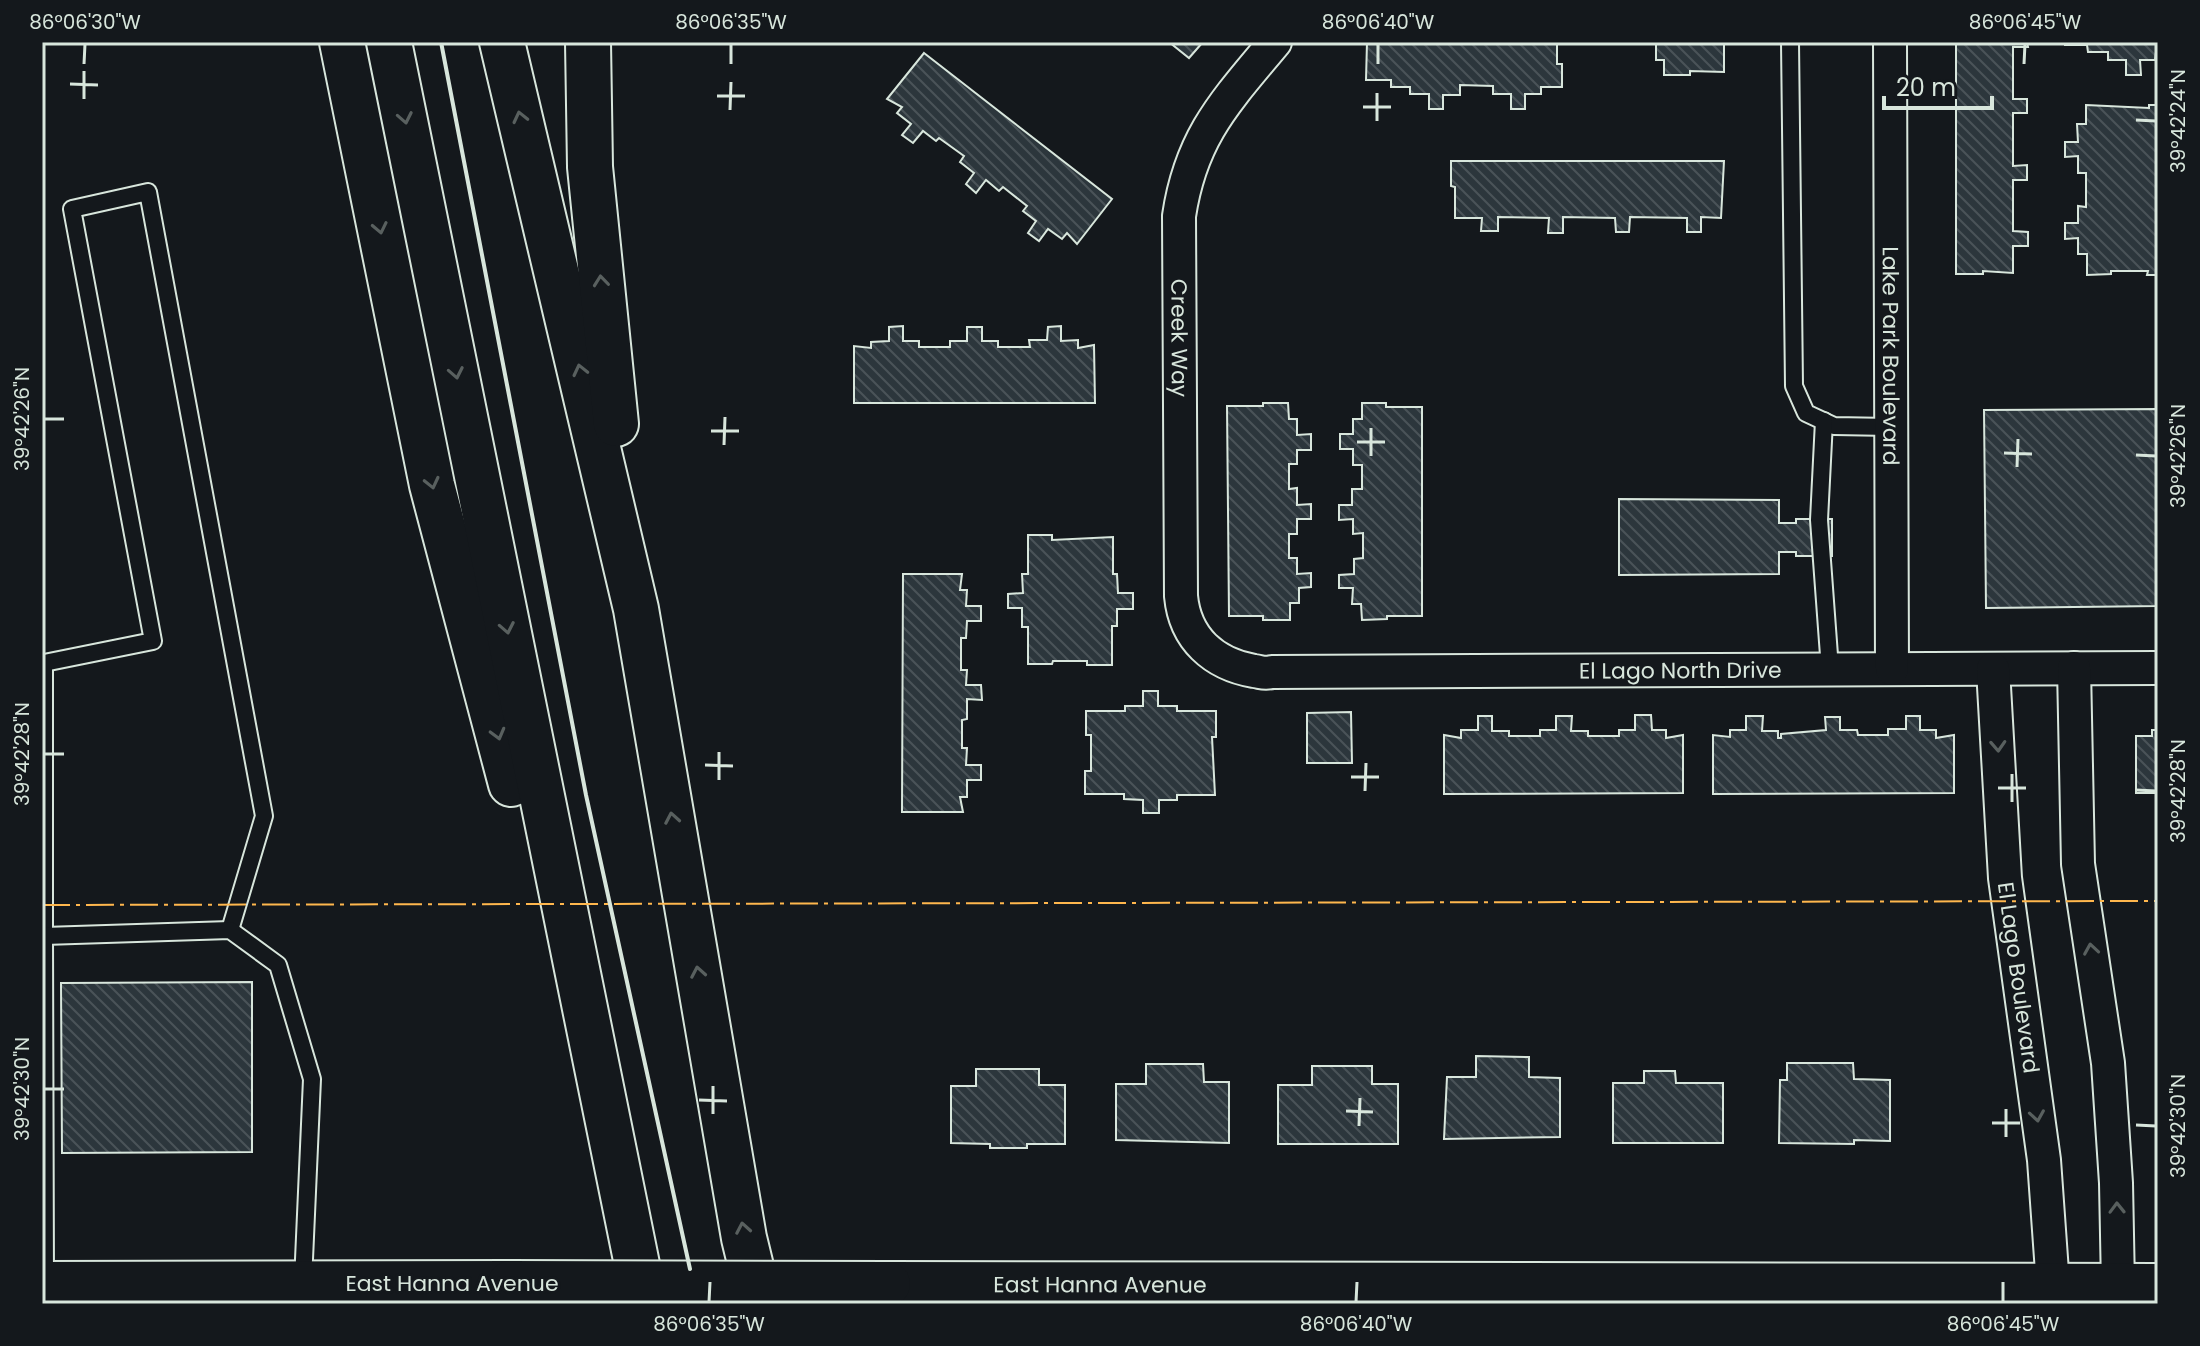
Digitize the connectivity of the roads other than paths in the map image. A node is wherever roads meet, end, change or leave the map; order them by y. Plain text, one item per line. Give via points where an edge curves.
1 (342, 42) edge
2 (389, 42) edge
3 (502, 42) edge
4 (588, 42) edge
5 (1275, 42) edge
6 (1790, 42) edge
7 (1890, 42) edge
8 (1824, 421) junction
9 (1891, 427) junction
10 (636, 609) junction
11 (1209, 654) joint
12 (2074, 668) junction
13 (2158, 668) edge
14 (1830, 669) junction
15 (1892, 669) junction
16 (1993, 669) junction
17 (230, 930) junction
18 (44, 936) junction
19 (628, 1231) junction
20 (43, 1284) edge
21 (2138, 1286) edge
22 (2041, 1292) edge
23 (303, 1294) edge
24 (1302, 1294) edge
25 (1750, 1294) edge
26 (645, 1304) edge
27 (760, 1304) edge

1 -> 19 main road via 432,485
2 -> 19 main road
10 -> 3 main road
10 -> 4 main road via 593,201
5 - 11 street, Creek Way via 1202,137 1185,178 1179,216 1181,596 1186,620
6 - 8 lane via 1794,386 1806,413
7 - 9 street, Lake Park Boulevard
8 - 9 lane via 1834,426
8 - 14 lane via 1819,520
9 - 15 street, Lake Park Boulevard
27 -> 10 main road via 744,1238
11 - 14 street, El Lago North Drive via 1243,671 1264,674
12 - 13 street, El Lago North Drive
12 - 16 street, El Lago North Drive
21 -> 12 street via 2116,1183 2108,1063 2078,864
14 - 15 street, El Lago North Drive
15 - 16 street, El Lago North Drive
16 -> 22 street, El Lago Boulevard via 2005,878 2044,1160
17 - 18 lane
17 - 18 lane via 264,816 148,192 72,209 153,641 44,663
17 - 23 lane via 278,965 312,1079
18 - 20 lane
19 - 26 main road
20 - 23 main road, East Hanna Avenue
21 - 22 main road, East Hanna Avenue
22 - 25 main road, East Hanna Avenue
23 - 24 main road, East Hanna Avenue, bridge via 510,1283 888,1284
24 - 25 main road, East Hanna Avenue

